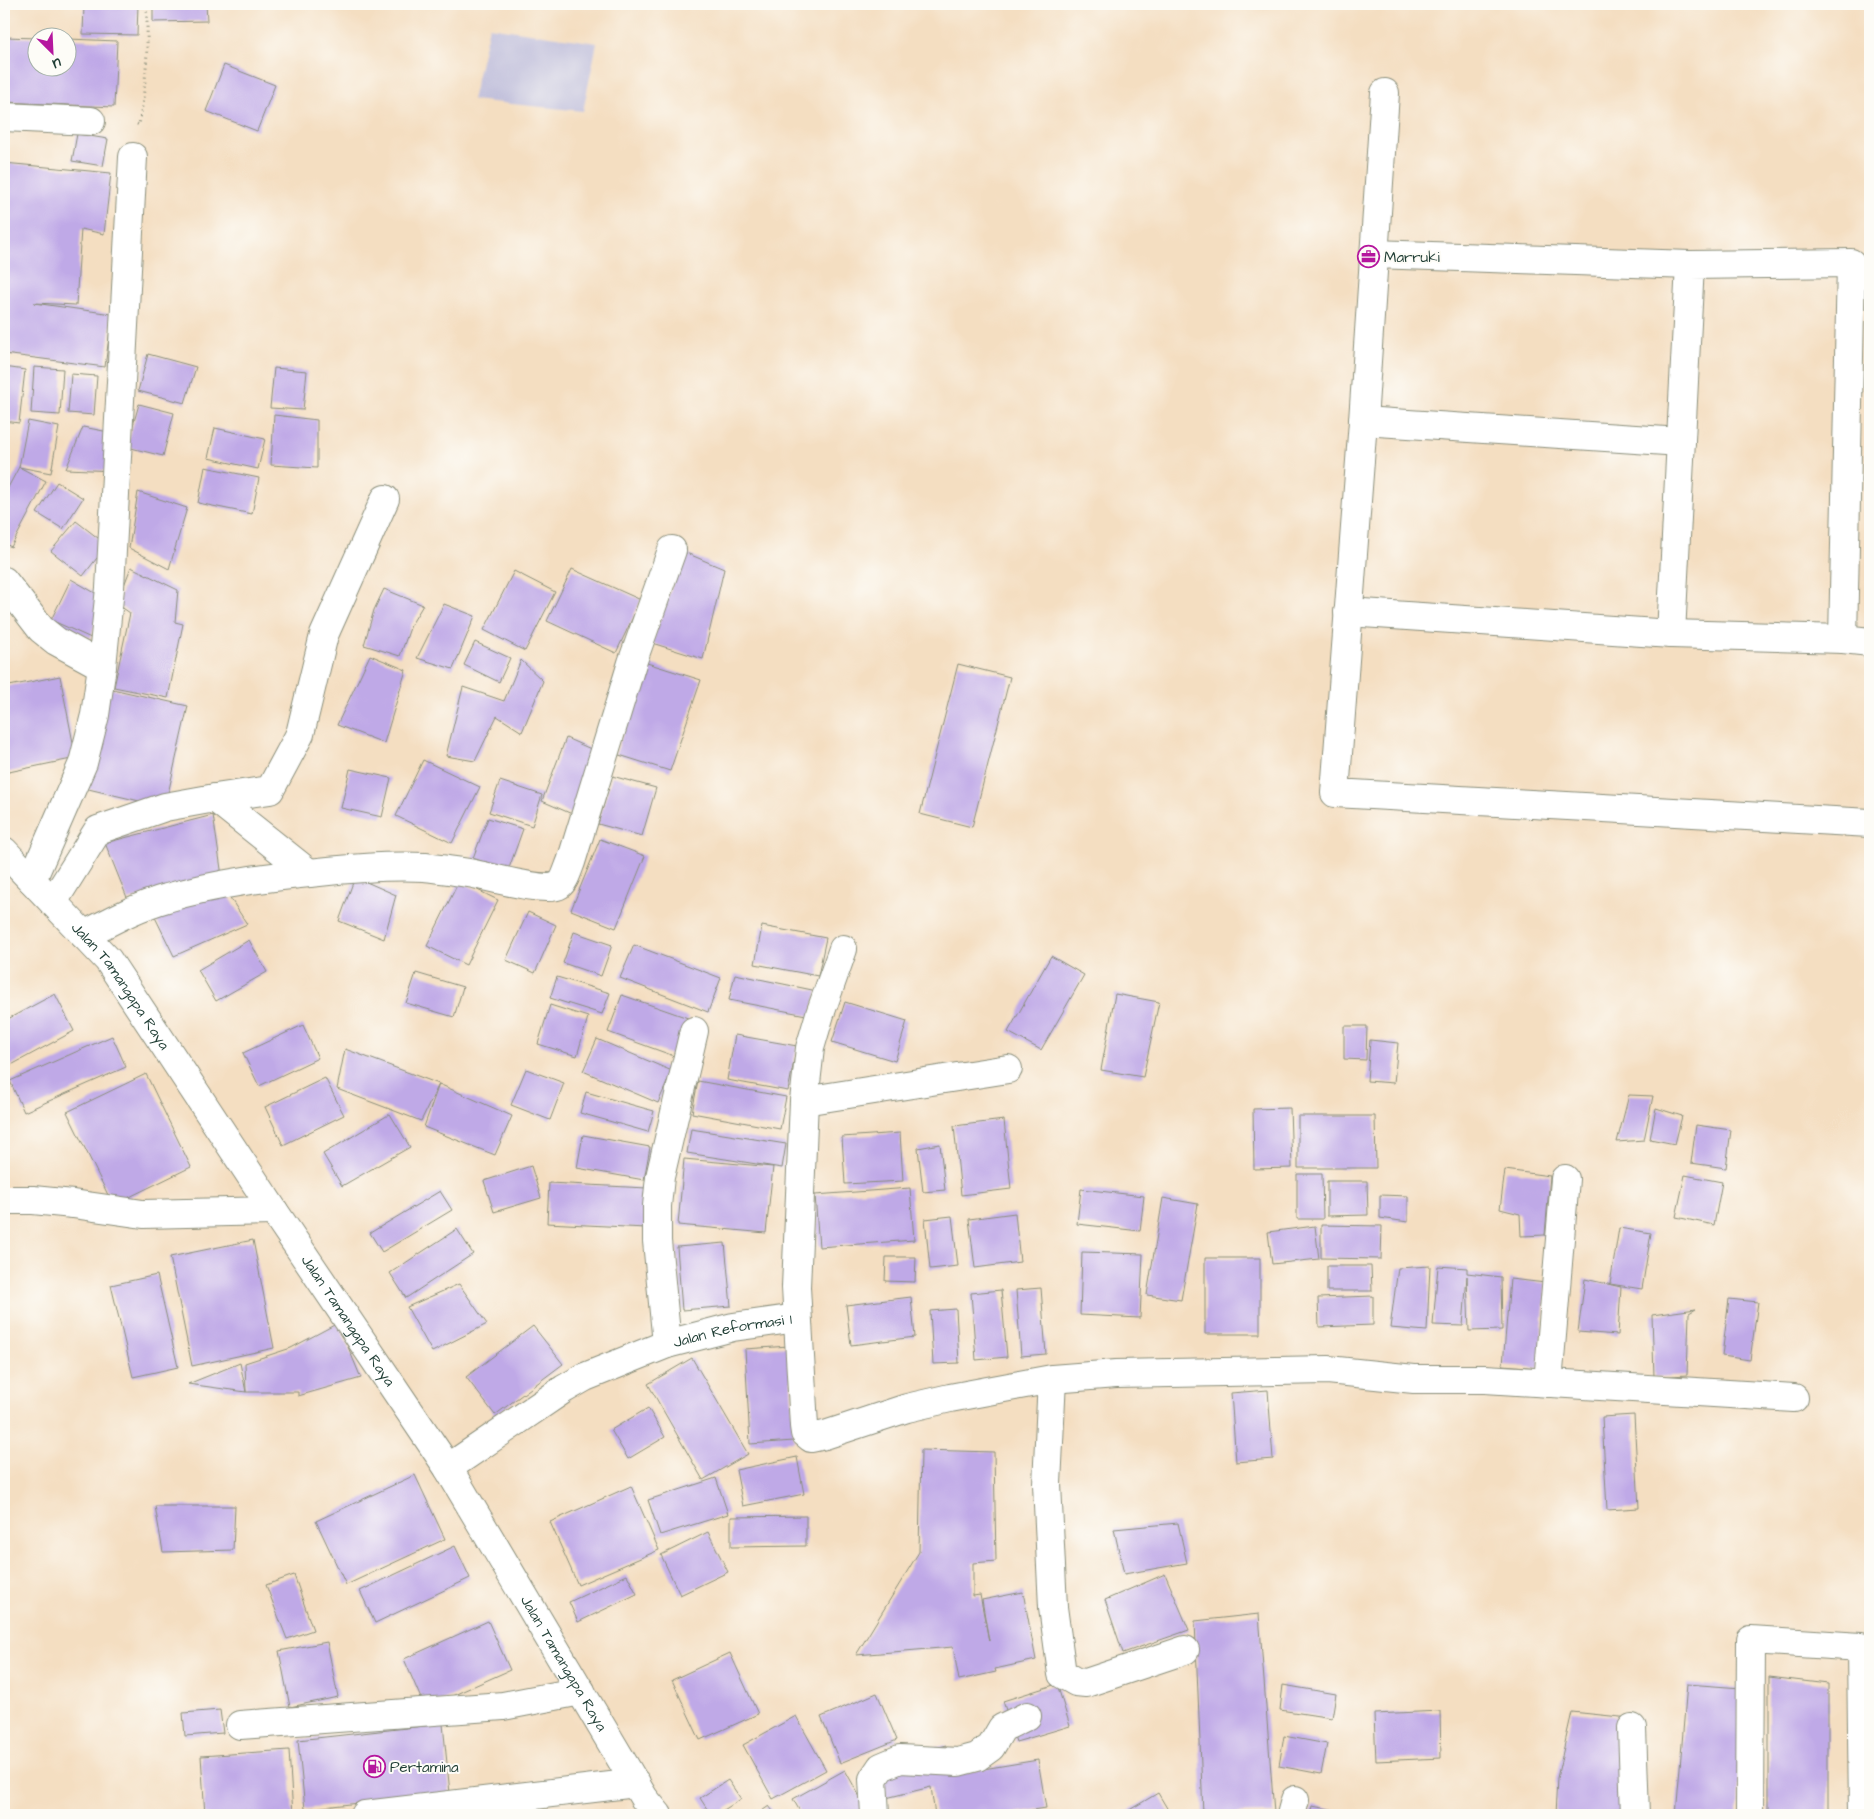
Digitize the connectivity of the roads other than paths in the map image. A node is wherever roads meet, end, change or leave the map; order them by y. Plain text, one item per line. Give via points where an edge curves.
1 (1385, 93) dead end
2 (4, 117) edge
3 (91, 121) road end
4 (133, 157) dead end
5 (1374, 254) junction
6 (1690, 264) junction
7 (1363, 421) junction
8 (1681, 442) junction
9 (385, 499) dead end
10 (672, 550) dead end
11 (4, 581) edge
12 (1348, 612) junction
13 (1671, 634) junction
14 (1844, 639) junction
15 (1870, 642) edge
16 (102, 666) junction
17 (215, 798) junction
18 (1870, 823) edge
19 (4, 852) edge
20 (309, 873) junction
21 (32, 880) junction
22 (53, 902) junction
23 (84, 935) junction
24 (843, 949) dead end
25 (694, 1031) dead end
26 (1008, 1069) dead end
27 (804, 1101) junction
28 (1565, 1179) dead end
29 (4, 1200) edge
30 (274, 1211) junction
31 (796, 1318) junction
32 (667, 1344) junction
33 (1052, 1379) junction
34 (1548, 1383) junction
35 (1794, 1398) dead end
36 (448, 1468) junction
37 (1185, 1650) dead end
38 (581, 1691) junction
39 (1027, 1716) dead end
40 (240, 1725) dead end
41 (1632, 1728) dead end
42 (636, 1783) junction
43 (365, 1815) edge
44 (658, 1815) edge
45 (875, 1815) edge
46 (1635, 1815) edge
47 (1750, 1815) edge
48 (1863, 1815) edge

1 - 5 street
2 - 3 street
4 - 16 street via 110,588
5 - 6 street
5 - 7 street
6 - 8 street
6 - 14 street via 1851,264
7 - 8 street
7 - 12 street
8 - 13 street
9 - 17 street via 324,635 300,734 270,790
10 - 20 street via 629,672 571,862 558,886 518,884 424,867
11 - 16 street via 42,629 56,641
12 - 13 street
12 - 18 street via 1335,793
13 - 14 street
14 - 15 street
16 - 21 street via 95,715 83,763
17 - 20 street
17 - 22 street via 165,806 98,830
19 - 21 street, Jalan Tamangapa Raya
20 - 23 street via 227,883 166,898 122,914
21 - 22 street, Jalan Tamangapa Raya
22 - 23 street, Jalan Tamangapa Raya
23 - 30 street, Jalan Tamangapa Raya via 108,960
24 - 27 street, Jalan Reformasi 1 via 810,1048
25 - 32 street via 660,1177 657,1206 657,1241
26 - 27 street
27 - 31 street, Jalan Reformasi 1
28 - 34 street
29 - 30 street via 73,1204 143,1214
30 - 36 street, Jalan Tamangapa Raya
31 - 32 street, Jalan Reformasi 1 via 733,1327
31 - 33 street via 804,1426 805,1433 811,1438 907,1408
32 - 36 street, Jalan Reformasi 1 via 578,1382
33 - 34 street via 1116,1374 1328,1370 1414,1379
33 - 37 street via 1047,1484 1053,1608 1062,1674 1068,1679 1086,1683
34 - 35 street
36 - 38 street, Jalan Tamangapa Raya
38 - 40 street via 503,1706
38 - 42 street, Jalan Tamangapa Raya
39 - 45 street via 1002,1728 991,1746 977,1757 958,1762 900,1759 881,1766 873,1779
41 - 46 street
42 - 43 street
42 - 44 street, Jalan Tamangapa Raya
47 - 48 street via 1751,1640 1861,1647

